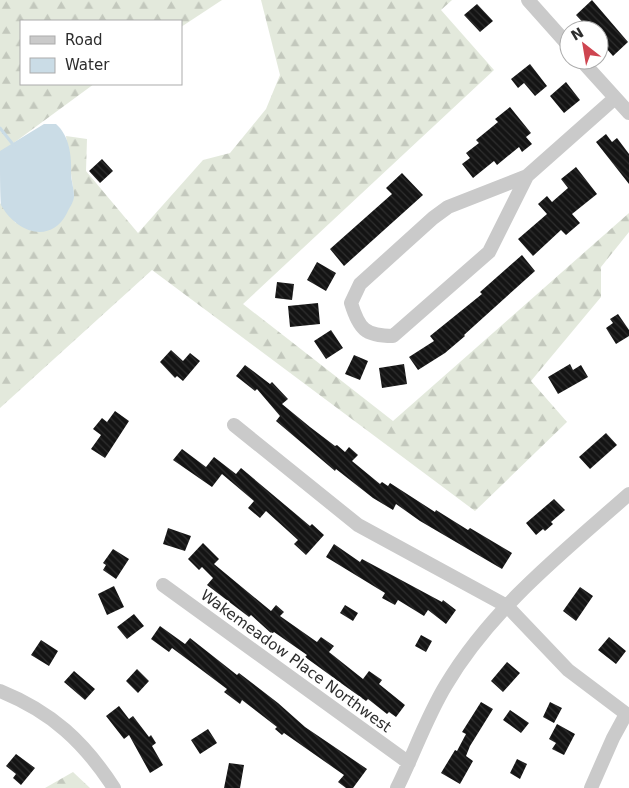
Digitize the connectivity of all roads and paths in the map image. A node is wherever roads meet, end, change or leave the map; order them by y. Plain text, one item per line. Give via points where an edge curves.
1 (528, 0) edge
2 (559, 35) edge
3 (590, 70) edge
4 (615, 98) junction
5 (629, 113) edge
6 (527, 176) junction
7 (234, 425) dead end
8 (629, 494) edge
9 (163, 585) dead end
10 (507, 606) junction
11 (0, 691) edge
12 (628, 715) edge
13 (409, 763) junction
14 (114, 788) edge
15 (397, 788) edge
16 (591, 788) edge

1 - 2 street
3 - 4 street
4 - 5 street
4 - 6 street
6 - 6 street via 448,207 433,218 360,284 351,303 358,324 374,336 393,336 470,271 489,252
7 - 10 street via 358,525
8 - 10 street
9 - 13 street, Wakemeadow Place Northwest
10 - 12 street via 568,670
10 - 13 street via 476,641 446,685
11 - 14 street via 28,704 72,736 93,757
12 - 16 street via 613,738
13 - 15 street

